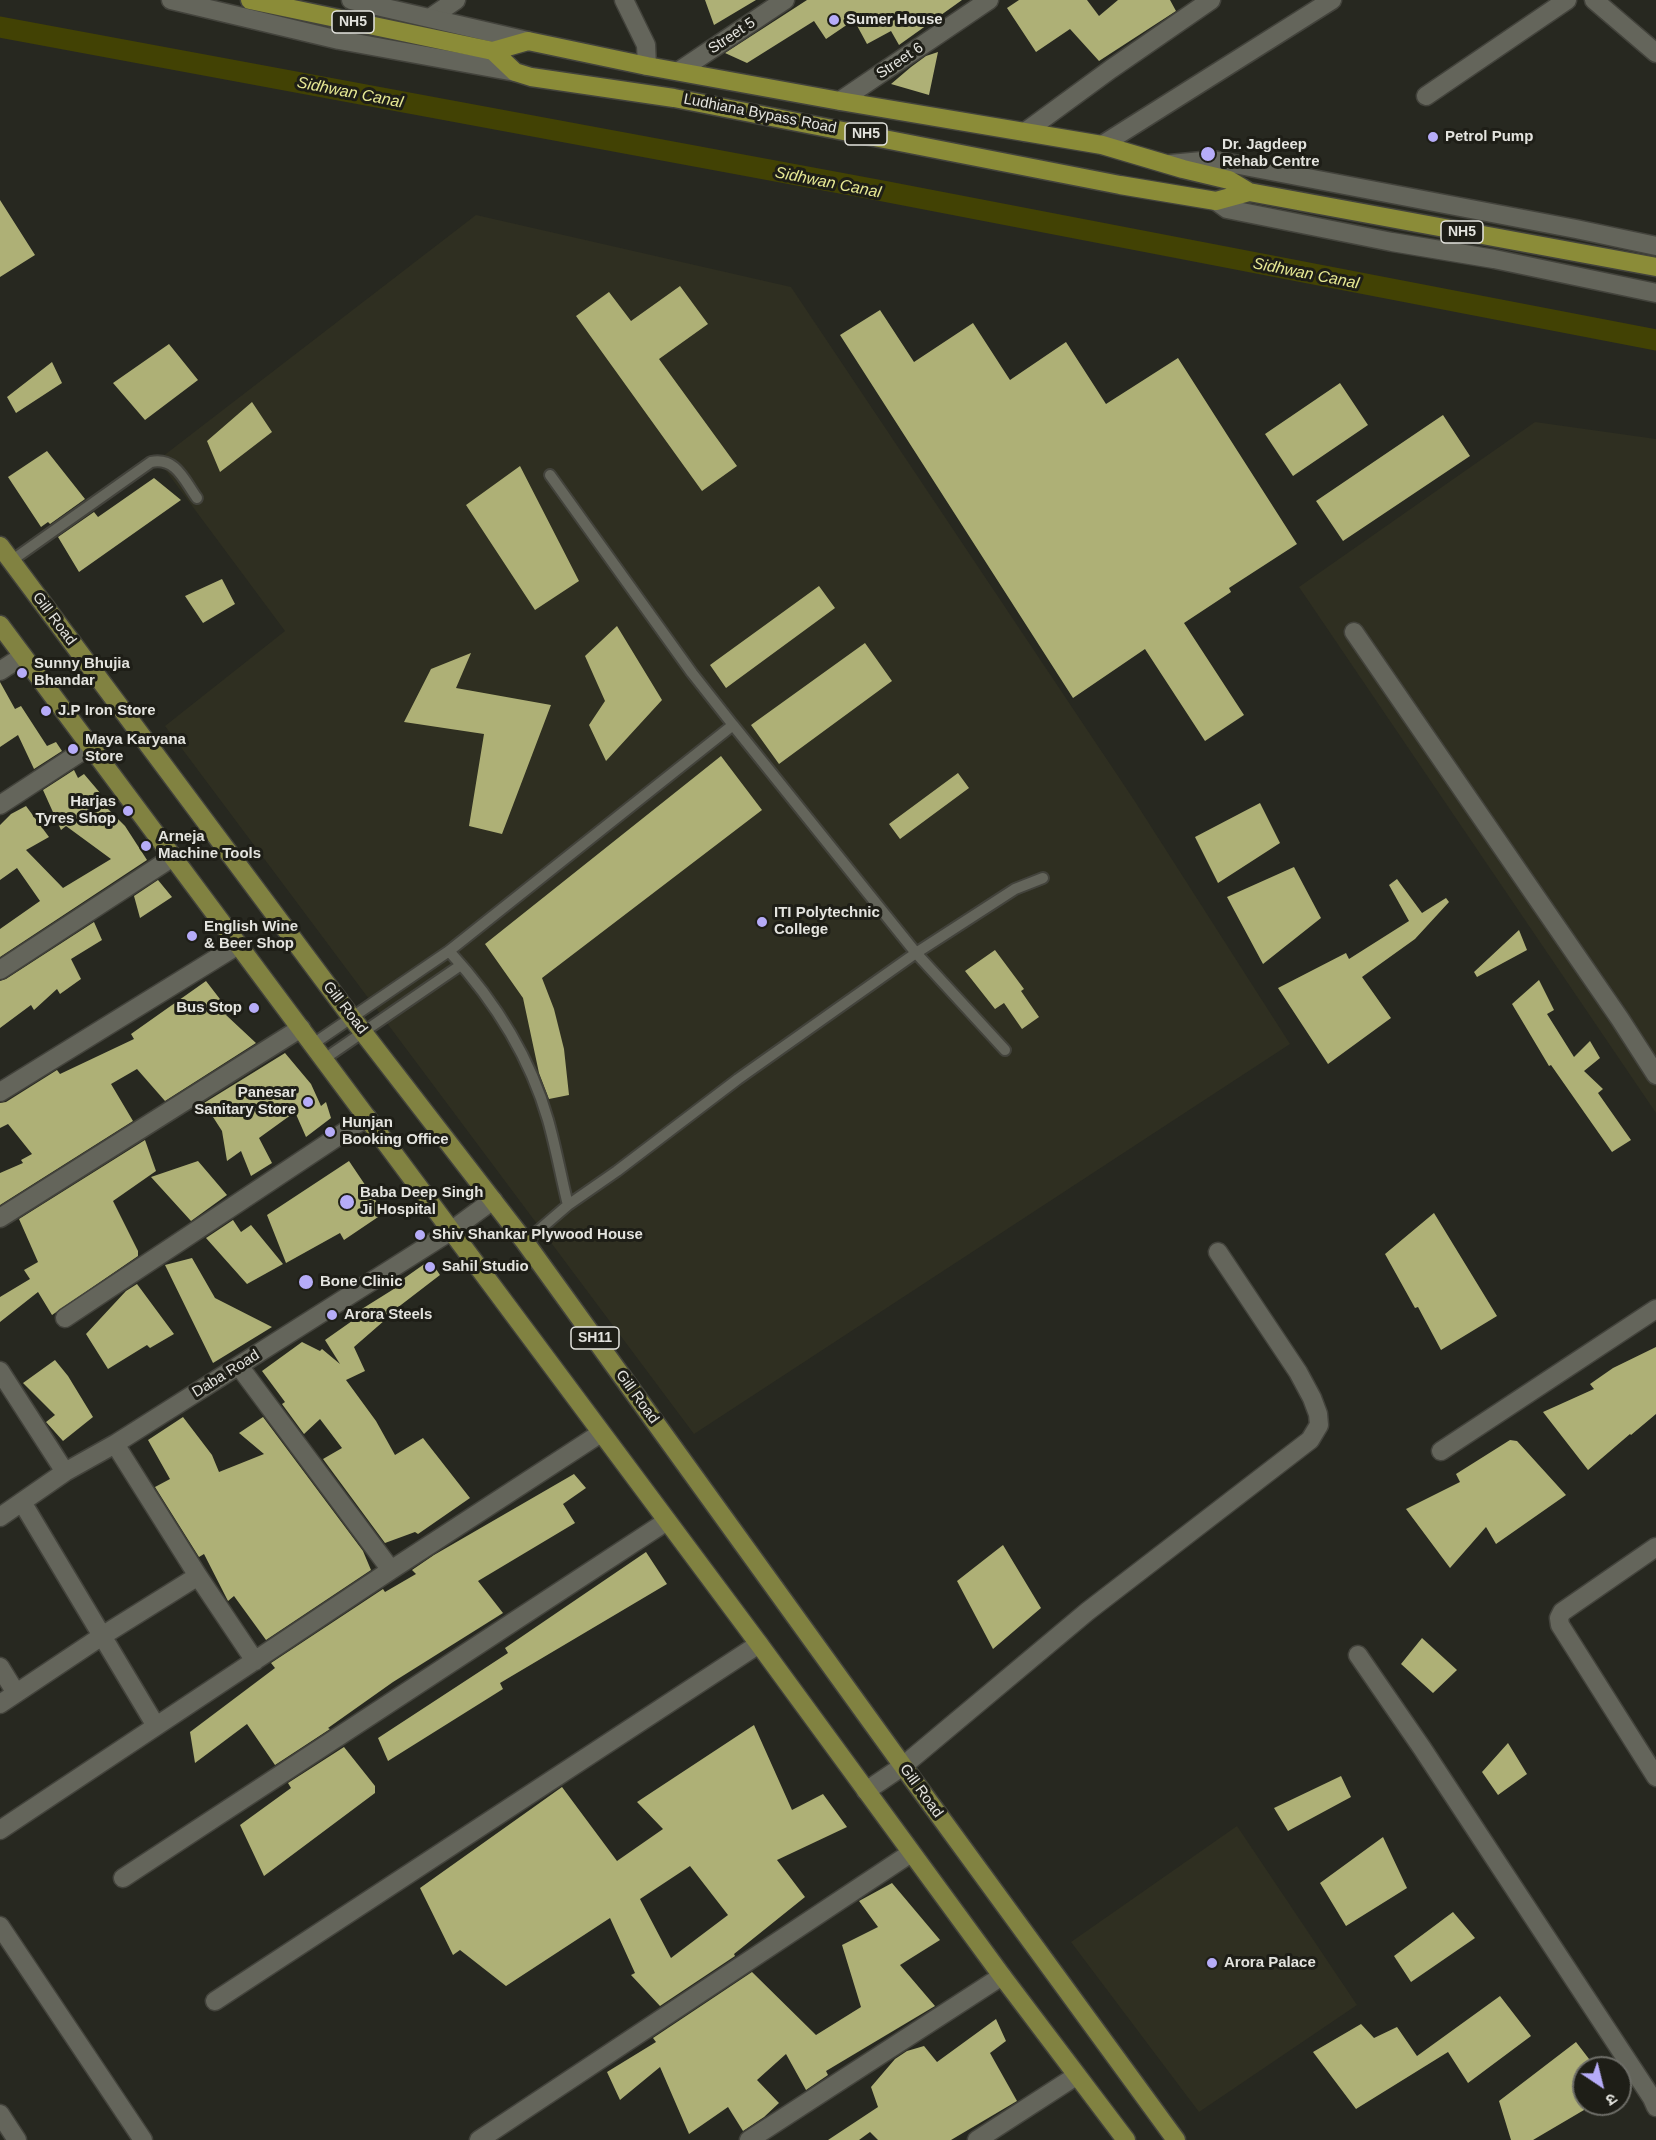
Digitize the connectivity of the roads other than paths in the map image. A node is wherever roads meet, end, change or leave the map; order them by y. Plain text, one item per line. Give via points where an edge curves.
1 (171, 0) edge
2 (250, 0) edge
3 (351, 0) edge
4 (456, 0) edge
5 (624, 0) edge
6 (785, 0) edge
7 (989, 0) edge
8 (1210, 0) edge
9 (1332, 0) edge
10 (1567, 0) edge
11 (1594, 0) edge
12 (430, 18) junction
13 (528, 41) junction
14 (493, 51) junction
15 (1656, 53) edge
16 (647, 66) junction
17 (679, 71) junction
18 (515, 72) junction
19 (1426, 96) dead end
20 (840, 101) junction
21 (1025, 132) junction
22 (1102, 145) junction
23 (1170, 164) junction
24 (1249, 192) junction
25 (1216, 201) junction
26 (1656, 246) edge
27 (1656, 267) edge
28 (1656, 293) edge
29 (550, 475) dead end
30 (197, 498) dead end
31 (5, 554) edge
32 (0, 625) edge
33 (1354, 632) dead end
34 (23, 656) junction
35 (0, 671) edge
36 (733, 725) junction
37 (90, 746) junction
38 (0, 805) edge
39 (173, 857) junction
40 (1043, 878) dead end
41 (238, 945) junction
42 (449, 951) junction
43 (916, 953) junction
44 (461, 964) junction
45 (0, 970) edge
46 (352, 1018) junction
47 (301, 1028) junction
48 (364, 1033) junction
49 (313, 1044) junction
50 (1005, 1050) dead end
51 (324, 1059) junction
52 (1656, 1075) edge
53 (0, 1092) edge
54 (367, 1117) junction
55 (493, 1200) junction
56 (568, 1205) junction
57 (0, 1218) edge
58 (451, 1231) junction
59 (525, 1242) junction
60 (1218, 1252) dead end
61 (1656, 1309) edge
62 (65, 1318) dead end
63 (239, 1366) junction
64 (0, 1371) edge
65 (601, 1433) junction
66 (115, 1444) junction
67 (1441, 1451) dead end
68 (66, 1472) junction
69 (22, 1502) junction
70 (0, 1517) edge
71 (667, 1521) junction
72 (1656, 1547) edge
73 (391, 1570) junction
74 (198, 1576) junction
75 (102, 1636) junction
76 (759, 1644) junction
77 (1358, 1655) dead end
78 (255, 1661) junction
79 (0, 1667) edge
80 (16, 1693) junction
81 (0, 1704) edge
82 (156, 1726) junction
83 (903, 1766) junction
84 (1656, 1777) edge
85 (866, 1791) junction
86 (0, 1830) edge
87 (911, 1852) junction
88 (123, 1878) dead end
89 (0, 1926) edge
90 (1002, 1976) junction
91 (215, 2001) dead end
92 (1076, 2076) junction
93 (1655, 2100) edge
94 (0, 2114) edge
95 (17, 2140) edge
96 (144, 2140) edge
97 (479, 2140) edge
98 (749, 2140) edge
99 (976, 2140) edge
100 (1126, 2140) edge
101 (1176, 2140) edge

1 - 18 street via 339,40
2 - 14 highway, NH5
3 - 12 street
4 - 12 street
5 - 16 street via 646,45
6 - 17 street, Street 5
7 - 20 street, Street 6
8 - 21 street
9 - 22 street
10 - 19 street
11 - 15 street
12 - 13 street
13 - 14 highway, NH5
13 - 16 highway, Ludhiana Bypass Road / NH5
14 - 18 highway
16 - 17 highway, Ludhiana Bypass Road / NH5
17 - 20 highway, Ludhiana Bypass Road / NH5
18 - 25 highway, Ludhiana Bypass Road / NH5 via 686,100
20 - 21 highway, Ludhiana Bypass Road / NH5
21 - 22 highway, Ludhiana Bypass Road / NH5
22 - 23 highway, Ludhiana Bypass Road / NH5
23 - 24 highway, NH5 via 1229,180
23 - 26 street via 1214,160
24 - 25 highway, NH5
24 - 27 highway, NH5
25 - 28 street via 1227,209
29 - 36 lane
30 - 31 lane via 170,463 151,462
31 - 46 main road, Gill Road / SH11
32 - 34 main road
33 - 52 street
34 - 35 street
34 - 37 main road
36 - 42 lane
36 - 43 lane
37 - 38 street
37 - 39 main road
39 - 41 main road
39 - 45 street
40 - 43 lane via 1015,889
41 - 47 main road
41 - 53 street
42 - 44 lane
42 - 46 lane
43 - 50 lane
43 - 56 lane
44 - 48 lane
44 - 56 lane via 488,997 525,1059 547,1118
46 - 48 main road, Gill Road / SH11
46 - 49 lane
47 - 49 main road
47 - 57 street
48 - 51 lane
48 - 55 main road, Gill Road / SH11
49 - 51 main road
51 - 54 main road
54 - 58 main road
54 - 62 street
55 - 58 street, Daba Road
55 - 59 main road, Gill Road / SH11
56 - 59 lane
58 - 63 street, Daba Road
58 - 65 main road
59 - 83 main road, Gill Road / SH11
60 - 83 street via 1298,1372 1318,1414 1316,1433 1088,1611
61 - 67 street
63 - 66 street, Daba Road
63 - 73 street
64 - 68 street
65 - 71 main road
65 - 73 street
66 - 68 street, Daba Road
66 - 74 street
68 - 69 street, Daba Road
69 - 70 street, Daba Road
69 - 75 street
71 - 76 main road
71 - 88 street
72 - 84 street via 1562,1612 1559,1618
73 - 78 street
74 - 75 street
74 - 78 street
75 - 80 street
75 - 82 street
76 - 85 main road
76 - 91 street
77 - 93 street
78 - 82 street
79 - 80 street
80 - 81 street
82 - 86 street
83 - 85 street
83 - 101 main road, Gill Road / SH11
85 - 87 main road
87 - 90 main road
87 - 97 street
89 - 96 street
90 - 92 main road
90 - 98 street
92 - 99 street
92 - 100 main road
94 - 95 street

